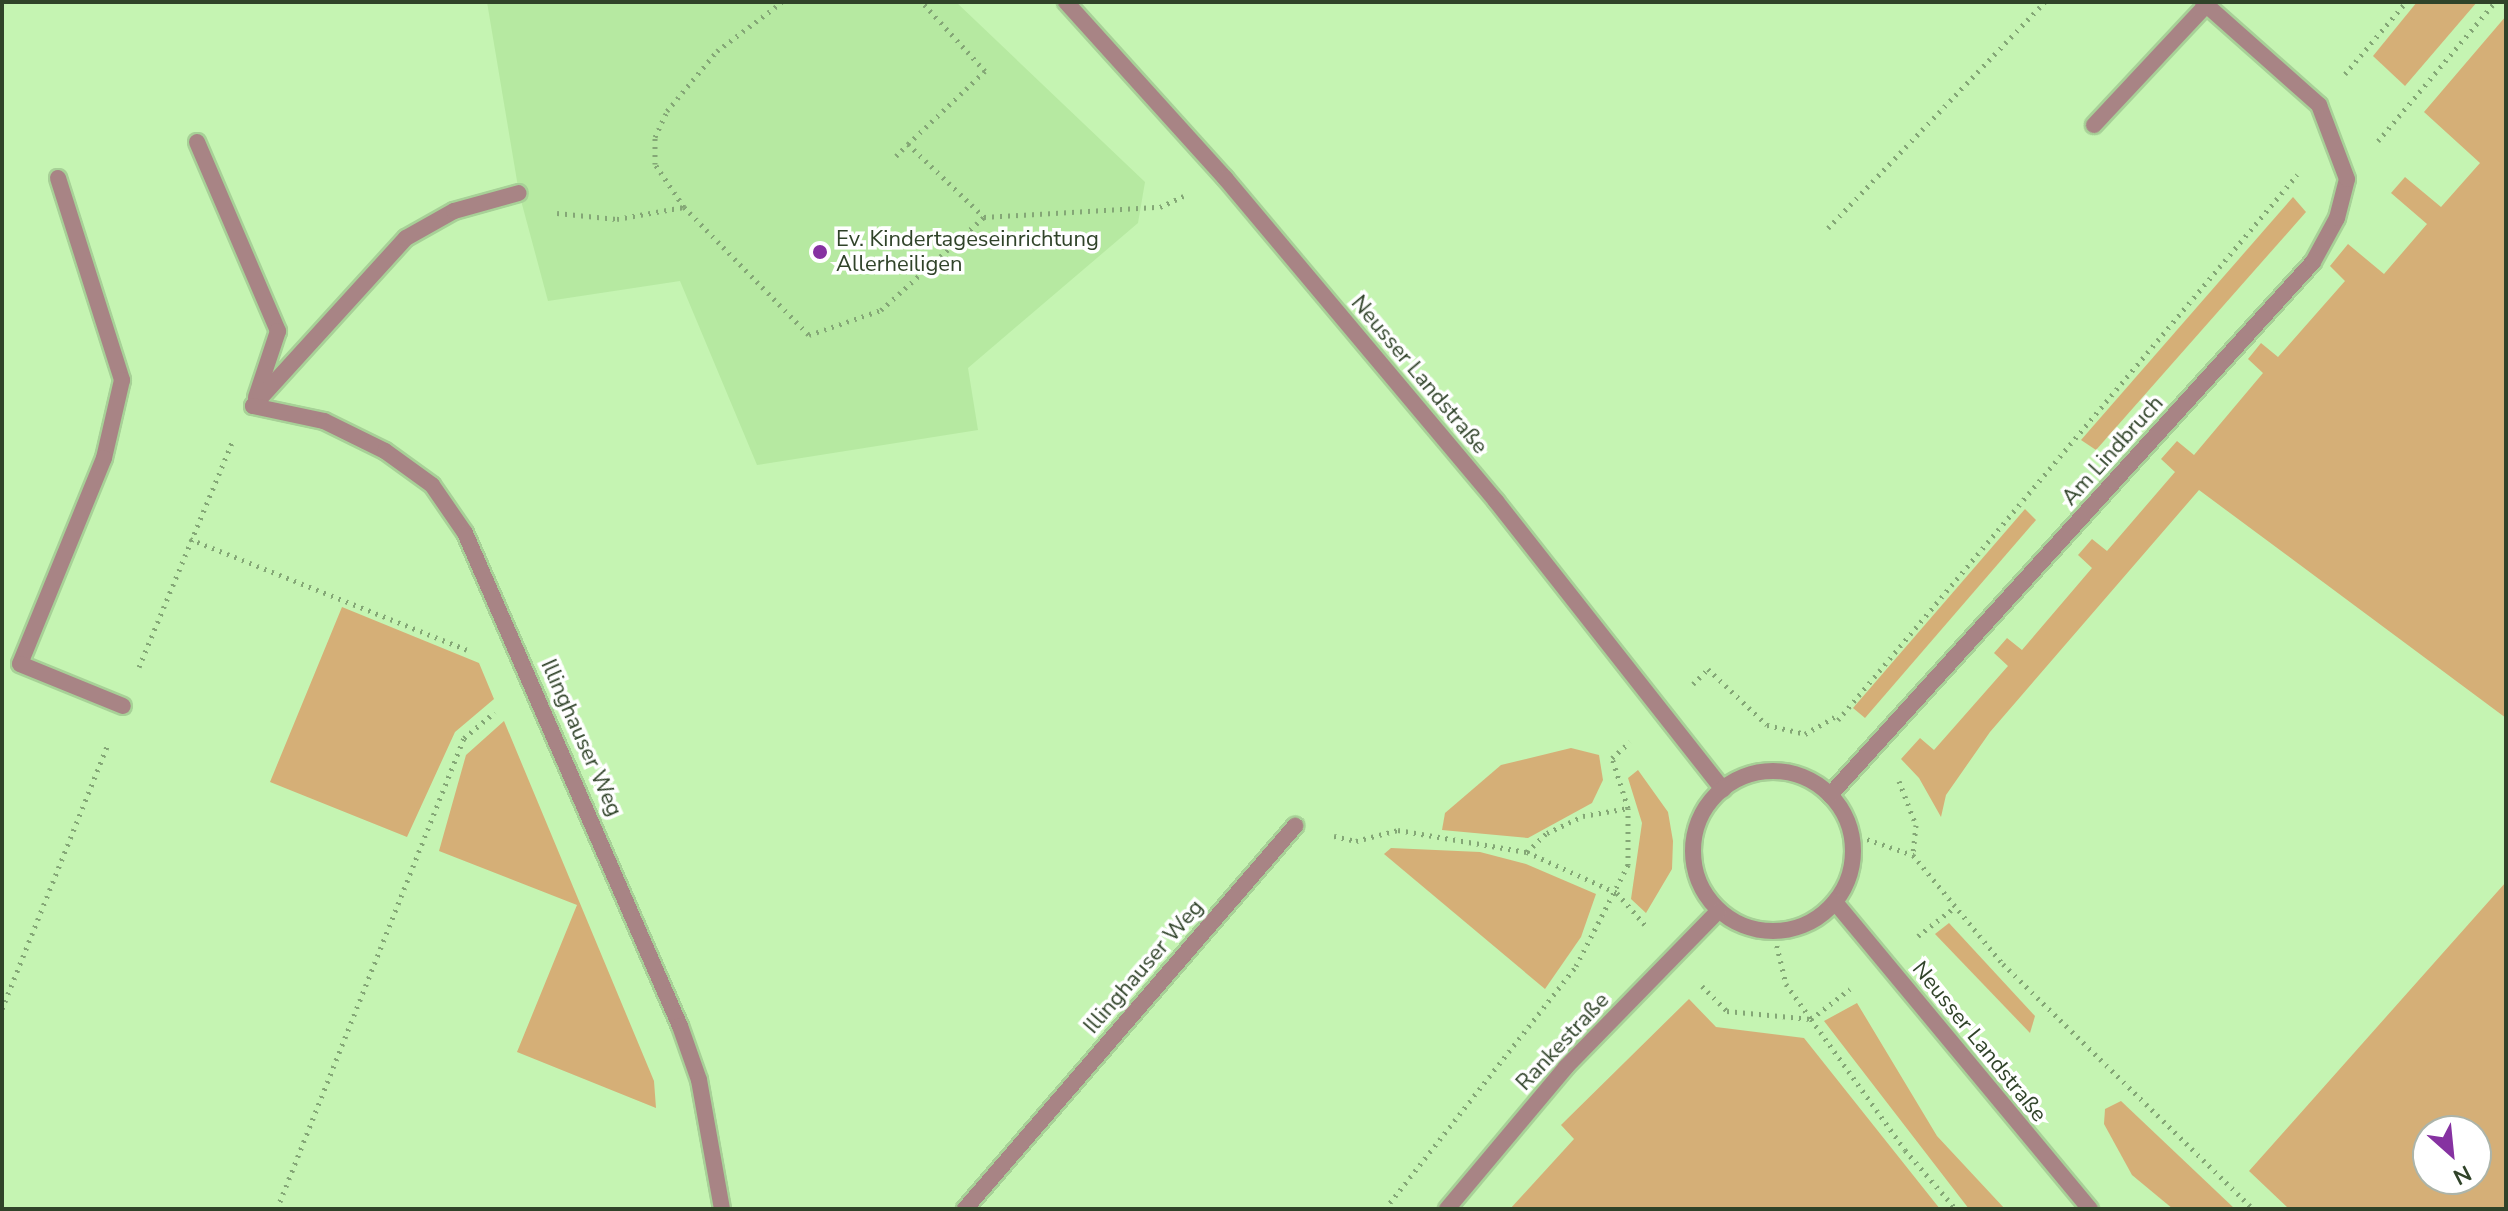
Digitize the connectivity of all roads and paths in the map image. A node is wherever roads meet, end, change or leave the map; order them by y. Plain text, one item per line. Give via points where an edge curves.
1 (782, 2) edge
2 (922, 2) edge
3 (1066, 2) edge
4 (2045, 2) edge
5 (2406, 2) edge
6 (2495, 2) edge
7 (2206, 3) edge
8 (2319, 105) junction
9 (2094, 125) dead end
10 (197, 142) dead end
11 (908, 144) junction
12 (896, 156) dead end
13 (58, 178) dead end
14 (1225, 178) junction
15 (2347, 179) junction
16 (519, 193) joint
17 (684, 207) junction
18 (984, 217) junction
19 (1828, 228) dead end
20 (253, 406) junction
21 (190, 539) dead end
22 (531, 680) junction
23 (123, 706) dead end
24 (1663, 712) junction
25 (1835, 717) dead end
26 (1723, 789) junction
27 (1830, 795) junction
28 (1628, 808) junction
29 (1295, 826) joint
30 (1852, 834) junction
31 (1527, 852) junction
32 (1617, 893) junction
33 (1835, 902) junction
34 (1718, 911) junction
35 (1773, 930) junction
36 (1673, 958) junction
37 (1811, 1019) junction
38 (277, 1209) edge
39 (722, 1209) edge
40 (965, 1209) edge
41 (1385, 1209) edge
42 (1447, 1209) edge
43 (1956, 1209) edge
44 (2090, 1209) edge
45 (2253, 1209) edge

1 - 17 path via 717,51 667,111 655,137 655,164
2 - 11 path via 985,71
3 - 14 street, Neusser Landstraße
4 - 19 path
5 - 8 path
6 - 15 path
7 - 8 street
7 - 9 street
8 - 15 street
10 - 20 street via 278,331
11 - 12 path
11 - 18 path
13 - 23 street via 122,380 104,458 20,664
14 - 18 path via 1160,207
14 - 24 street, Neusser Landstraße
15 - 27 street, Am Lindbruch via 2337,218 2313,262
16 - 17 path via 565,217 617,219
16 - 20 street via 454,211 406,238
17 - 18 path via 809,335 881,310
20 - 22 street, Illinghauser Weg via 324,421 385,451 432,485 465,533
21 - 22 path
22 - 38 path via 464,738
22 - 39 street, Illinghauser Weg via 680,1026 699,1080
24 - 25 path via 1708,669 1767,725 1805,734
24 - 26 street, Neusser Landstraße
24 - 28 path via 1612,758
26 - 27 street via 1776,771 1814,782
26 - 34 street via 1705,807 1693,847 1699,886
27 - 30 street
28 - 31 path via 1583,816 1547,833
28 - 32 path via 1628,865
29 - 31 path via 1356,841 1398,830
29 - 40 street, Illinghauser Weg
30 - 33 street via 1852,866
30 - 45 path via 1913,855 2003,964
31 - 32 path
32 - 36 path
32 - 41 path via 1576,966
33 - 35 street via 1813,921
33 - 44 street, Neusser Landstraße
34 - 35 street via 1752,930
34 - 36 street, Rankestraße
35 - 37 path via 1786,984
36 - 37 path via 1727,1011
36 - 42 street, Rankestraße via 1566,1067
37 - 43 path via 1905,1150

